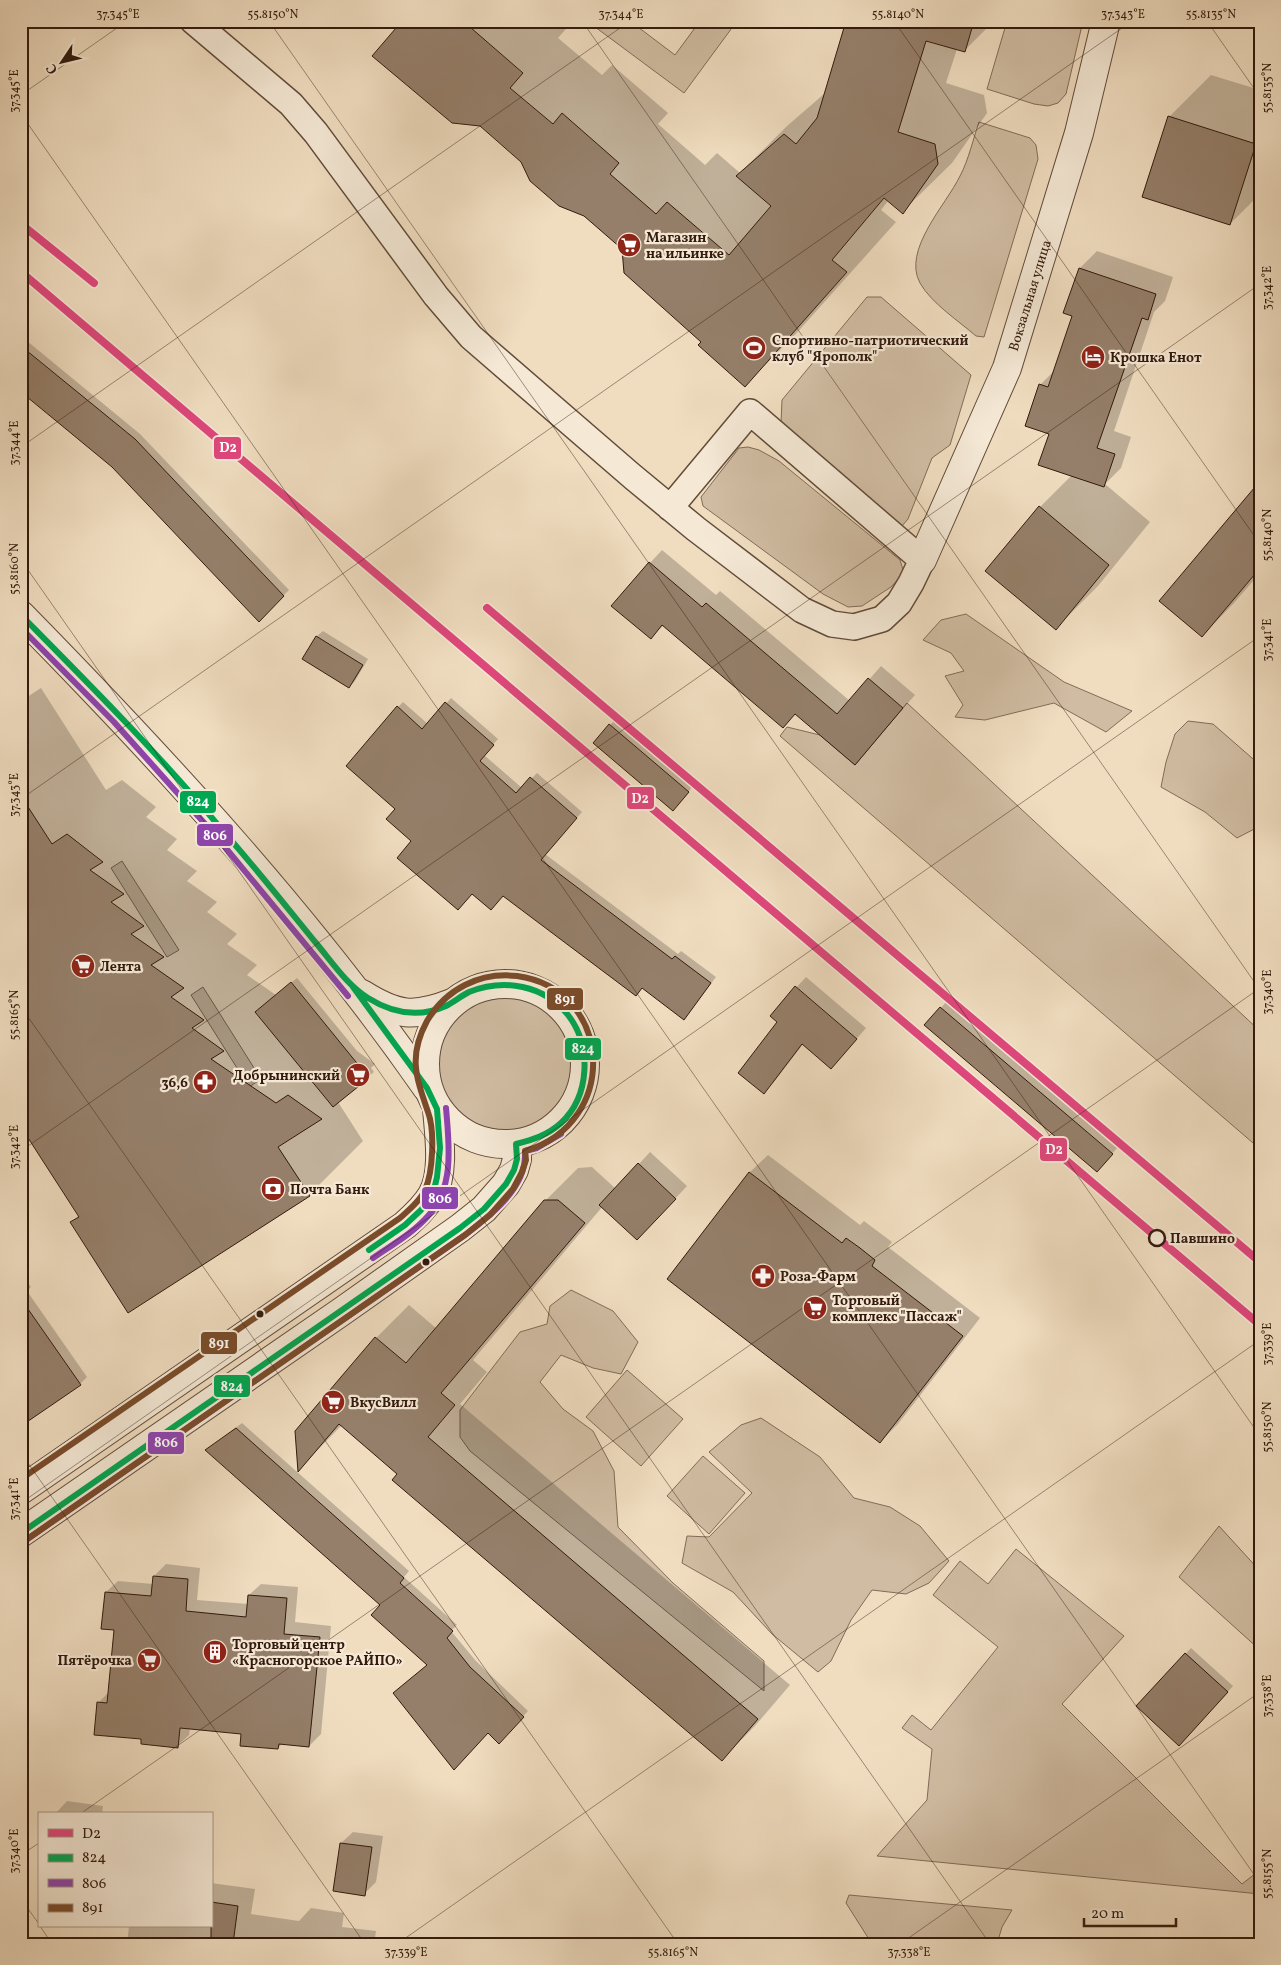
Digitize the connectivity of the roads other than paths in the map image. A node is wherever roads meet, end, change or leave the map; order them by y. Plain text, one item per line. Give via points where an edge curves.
1 (193, 21) edge
2 (1106, 21) edge
3 (670, 508) junction
4 (922, 560) junction
5 (21, 615) edge
6 (355, 990) junction
7 (452, 1003) junction
8 (432, 1099) junction
9 (516, 1144) junction
10 (21, 1490) edge
11 (21, 1533) edge

1 - 3 street via 294,108 316,133 436,296 471,337
2 - 4 street, Вокзальная улица via 1079,133 1006,368
3 - 4 street via 802,610 832,624 854,627 882,619 899,603
3 - 4 street via 750,412
5 - 6 street via 120,716 222,829
6 - 7 street via 383,1008 408,1013 432,1011
6 - 8 street
7 - 8 street via 439,1017 425,1053 424,1072
7 - 9 street via 468,992 486,986 525,986 543,993 559,1005 581,1037 585,1076 580,1095 570,1112 546,1134
8 - 9 street via 461,1132 497,1145
8 - 10 street via 440,1148 437,1176 433,1194 411,1220
9 - 11 street via 517,1159 506,1184 460,1228

